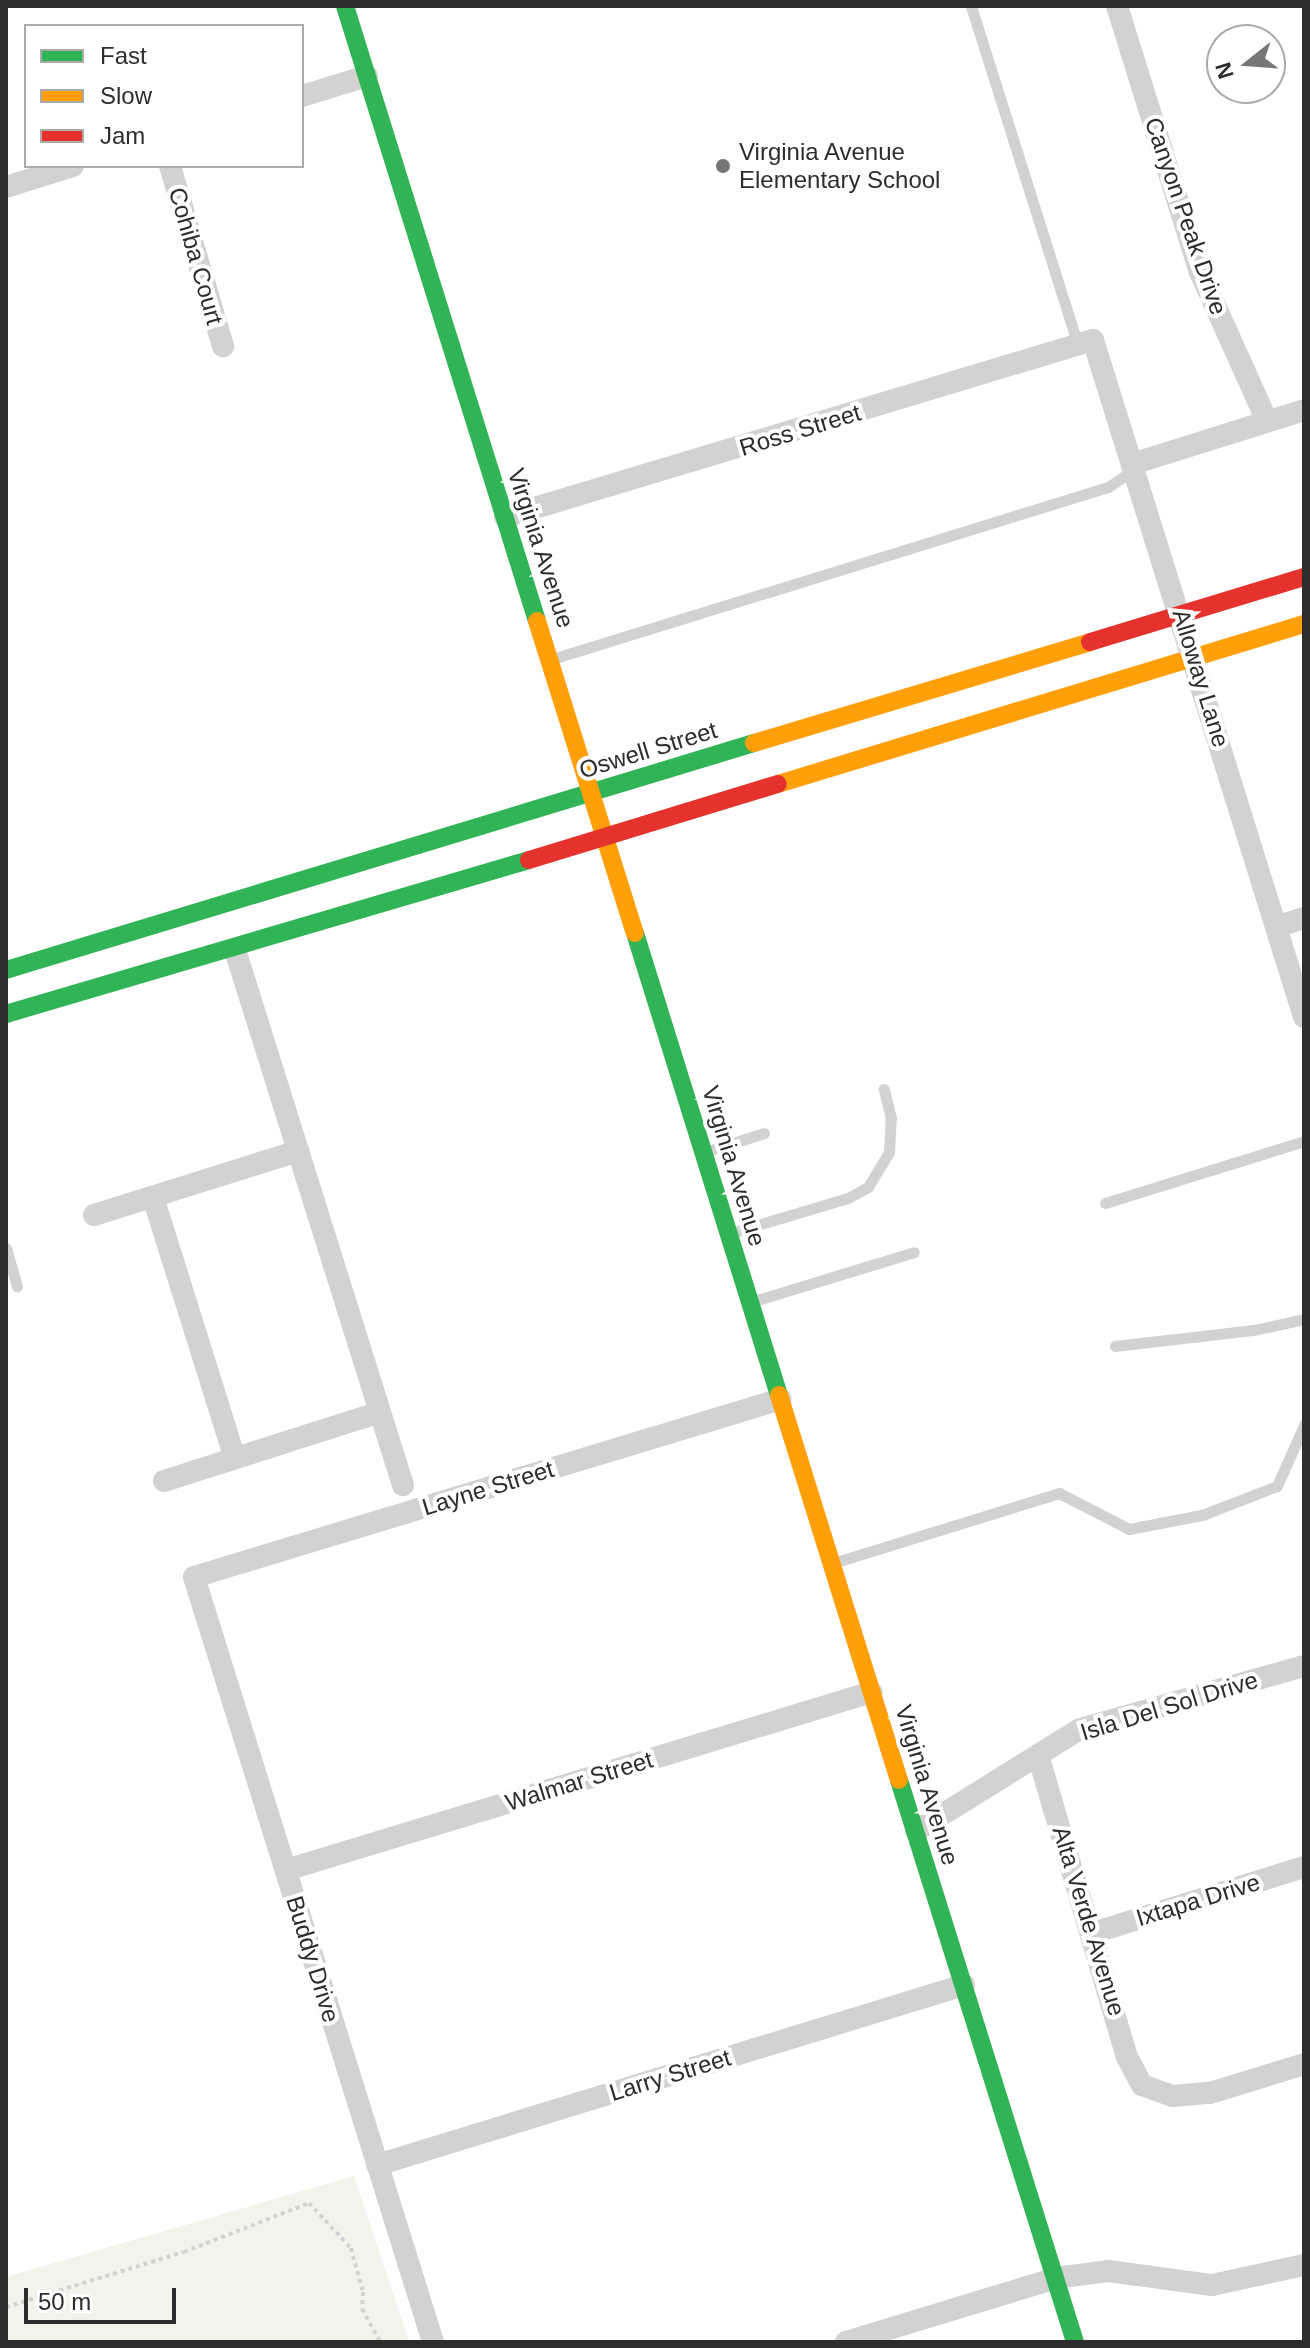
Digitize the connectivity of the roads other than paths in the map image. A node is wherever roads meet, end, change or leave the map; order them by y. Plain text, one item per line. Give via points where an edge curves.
1 (345, 6) edge
2 (971, 6) edge
3 (1117, 6) edge
4 (367, 76) junction
5 (304, 95) edge
6 (67, 168) edge
7 (171, 168) edge
8 (6, 187) edge
9 (1086, 342) junction
10 (223, 346) dead end
11 (1304, 410) edge
12 (1267, 421) junction
13 (1132, 467) junction
14 (505, 517) junction
15 (1304, 577) edge
16 (1182, 614) junction
17 (1304, 624) edge
18 (1195, 658) junction
19 (551, 659) junction
20 (594, 791) junction
21 (607, 834) junction
22 (1304, 918) edge
23 (1276, 927) junction
24 (123, 935) junction
25 (235, 950) junction
26 (6, 970) edge
27 (6, 991) edge
28 (6, 1014) edge
29 (1304, 1017) edge
30 (884, 1089) dead end
31 (764, 1133) dead end
32 (1304, 1141) edge
33 (298, 1151) junction
34 (705, 1152) junction
35 (153, 1197) junction
36 (1105, 1203) dead end
37 (94, 1215) dead end
38 (730, 1233) junction
39 (6, 1248) edge
40 (914, 1252) dead end
41 (17, 1286) dead end
42 (751, 1302) junction
43 (1304, 1319) edge
44 (1115, 1346) dead end
45 (781, 1399) junction
46 (380, 1412) junction
47 (1304, 1425) edge
48 (235, 1458) junction
49 (164, 1481) dead end
50 (403, 1485) dead end
51 (832, 1563) junction
52 (194, 1577) joint
53 (1304, 1666) edge
54 (872, 1692) junction
55 (1038, 1755) junction
56 (916, 1831) junction
57 (1304, 1867) edge
58 (286, 1870) junction
59 (1093, 1933) junction
60 (964, 1985) junction
61 (1304, 2064) edge
62 (377, 2165) junction
63 (1304, 2265) edge
64 (1056, 2278) junction
65 (433, 2342) edge
66 (846, 2342) edge
67 (1075, 2342) edge

1 - 4 main road, Virginia Avenue
2 - 9 lane
3 - 12 street, Canyon Peak Drive via 1200,272
4 - 5 street
4 - 14 main road, Virginia Avenue
6 - 8 street
7 - 10 street, Cohiba Court
9 - 13 street, Alloway Lane
9 - 14 street, Ross Street
11 - 12 street
12 - 13 street
13 - 16 street, Alloway Lane
13 - 19 lane via 1108,487
14 - 19 main road, Virginia Avenue
15 - 16 main road, Oswell Street
16 - 18 street, Alloway Lane
16 - 20 main road, Oswell Street
17 - 18 main road
18 - 21 main road
18 - 23 street, Alloway Lane
19 - 20 main road, Virginia Avenue
20 - 21 main road, Virginia Avenue
20 - 24 main road, Oswell Street
21 - 25 main road
21 - 34 main road, Virginia Avenue
22 - 23 street
23 - 29 street, Alloway Lane
24 - 26 main road, Oswell Street
24 - 27 main road
25 - 28 main road
25 - 33 street
30 - 38 lane via 891,1118 889,1152 868,1187 848,1198
31 - 34 lane
32 - 36 lane
33 - 35 street
33 - 46 street
34 - 38 main road, Virginia Avenue
35 - 37 street
35 - 48 street
38 - 42 main road, Virginia Avenue
39 - 41 lane
40 - 42 lane
42 - 45 main road, Virginia Avenue
43 - 44 lane
45 - 51 main road, Virginia Avenue
45 - 52 street, Layne Street
46 - 48 street
46 - 50 street
47 - 51 lane via 1277,1486 1202,1515 1129,1529 1059,1493
48 - 49 street
51 - 54 main road, Virginia Avenue
52 - 58 street, Buddy Drive
53 - 55 street, Isla Del Sol Drive via 1080,1729
54 - 56 main road, Virginia Avenue
54 - 58 street, Walmar Street
55 - 56 street, Isla Del Sol Drive
55 - 59 street, Alta Verde Avenue
56 - 60 main road, Virginia Avenue
57 - 59 street, Ixtapa Drive
58 - 62 street, Buddy Drive
59 - 61 street, Alta Verde Avenue via 1127,2057 1142,2085 1173,2096 1210,2093
60 - 62 street, Larry Street
60 - 64 main road, Virginia Avenue
62 - 65 street, Buddy Drive
63 - 64 street via 1212,2285 1108,2271
64 - 66 street
64 - 67 main road, Virginia Avenue

